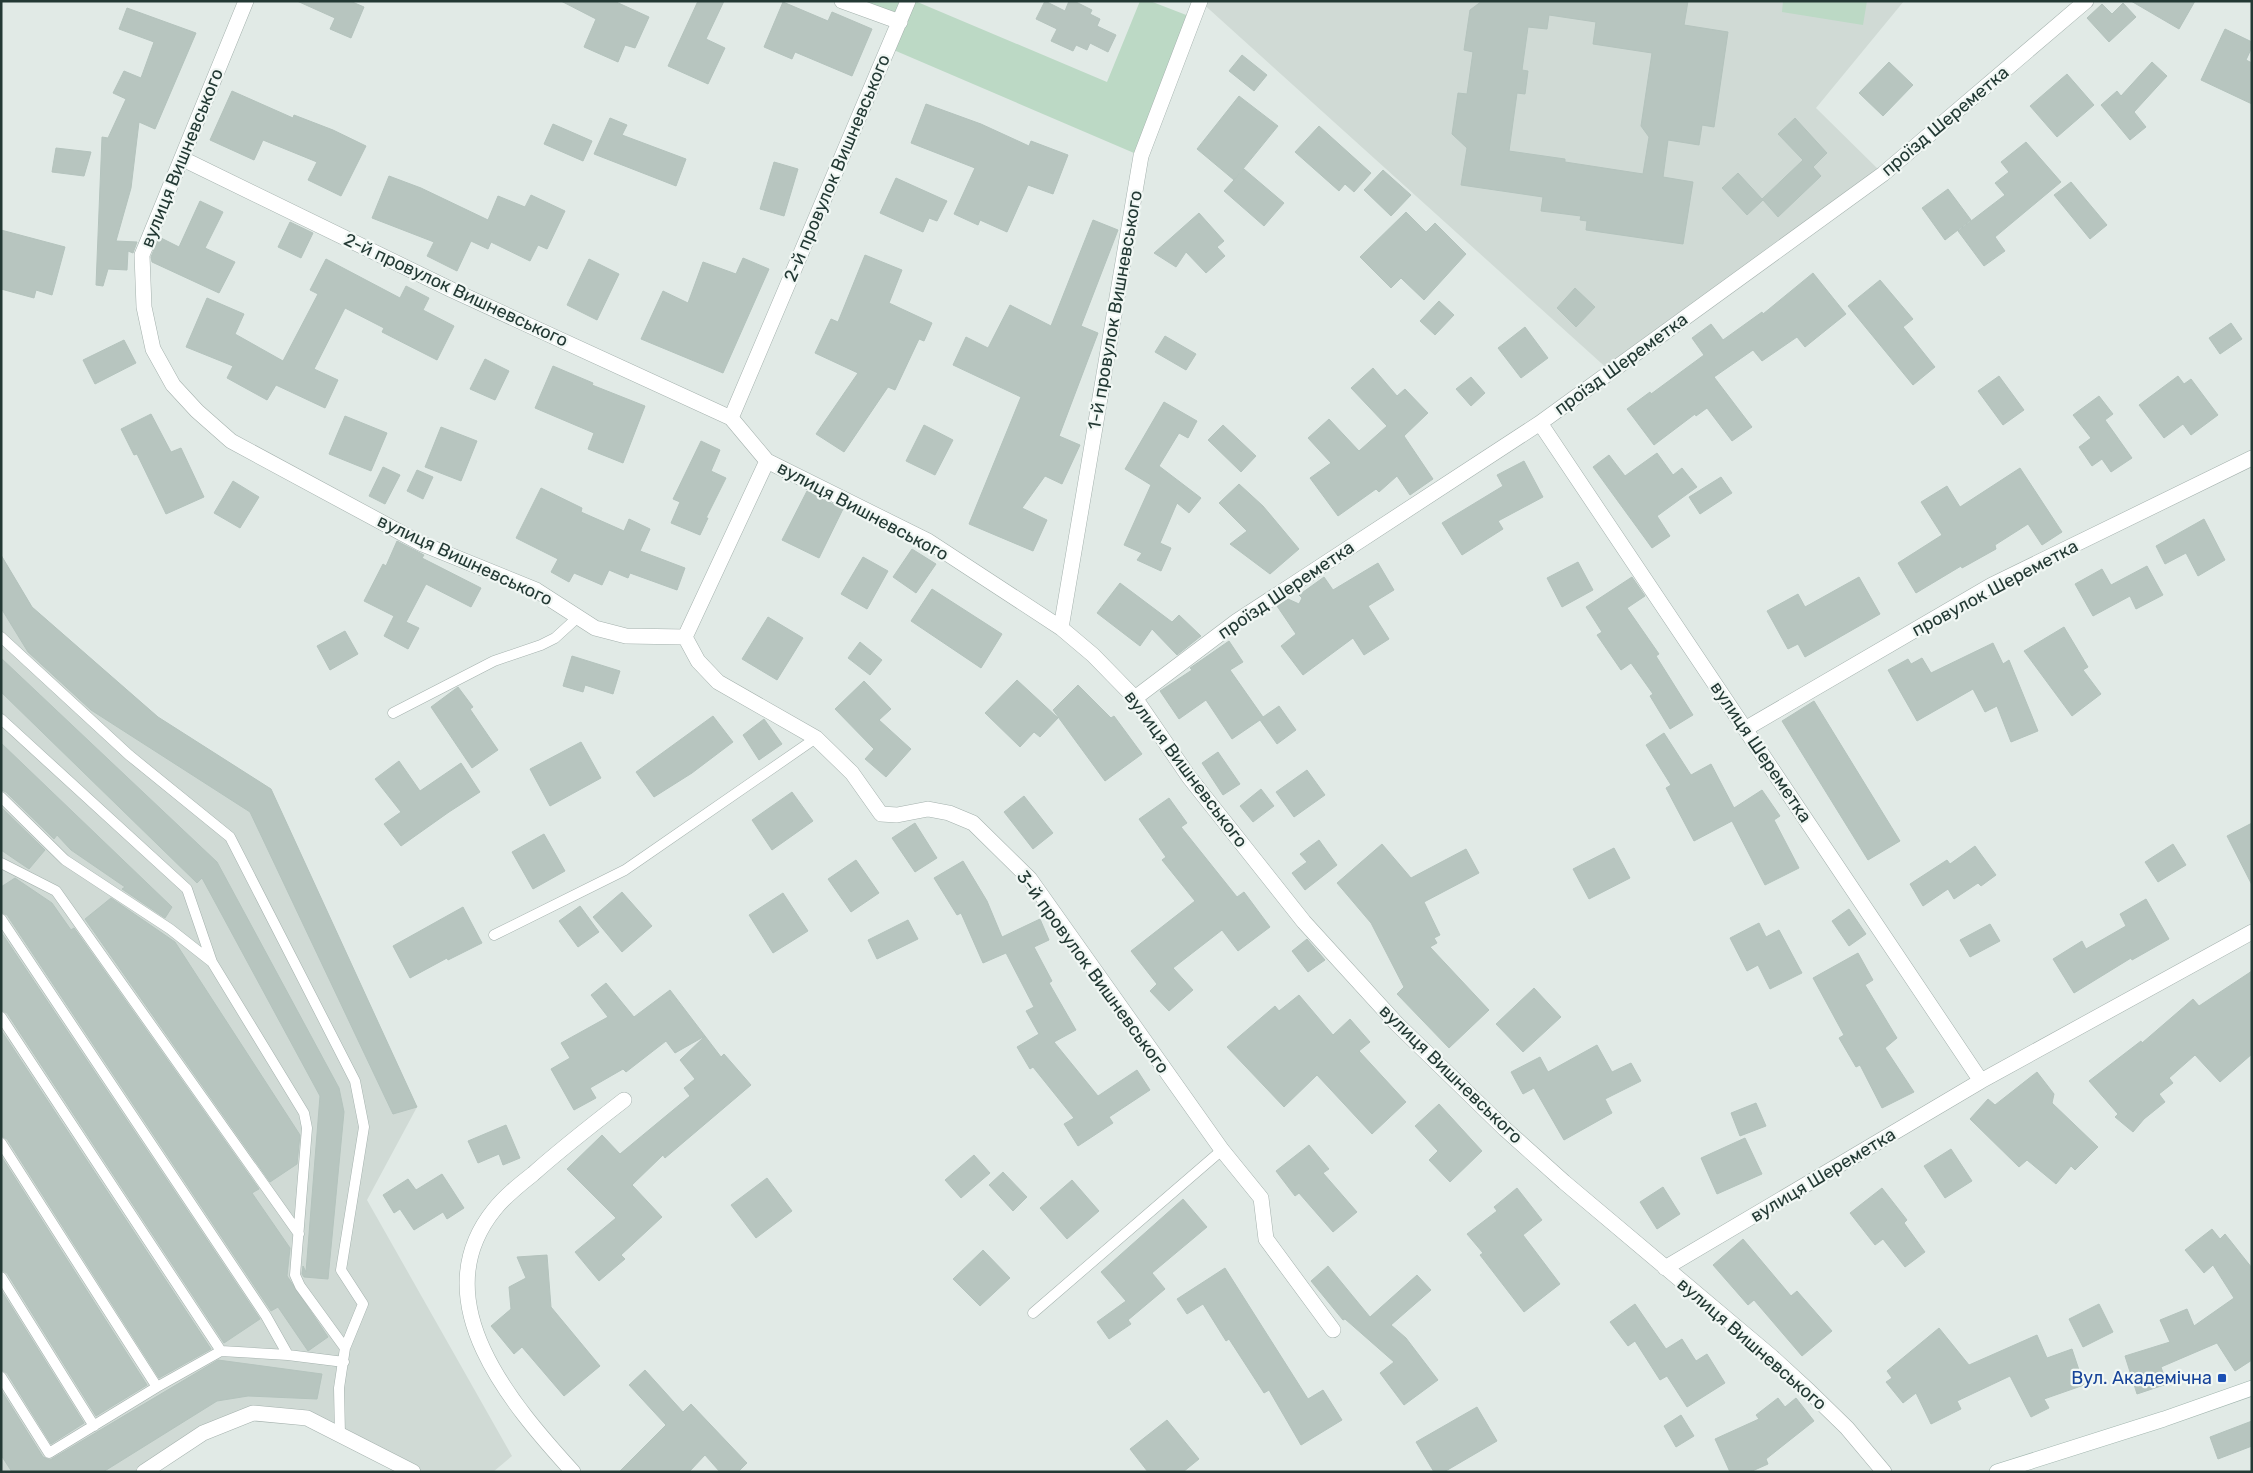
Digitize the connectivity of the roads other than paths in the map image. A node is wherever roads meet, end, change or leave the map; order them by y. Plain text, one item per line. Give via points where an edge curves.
1 (246, 1) edge
2 (842, 1) edge
3 (908, 1) edge
4 (1200, 1) edge
5 (2086, 1) edge
6 (900, 22) junction
7 (182, 159) junction
8 (731, 418) junction
9 (1540, 423) junction
10 (2252, 458) edge
11 (767, 461) junction
12 (578, 617) junction
13 (1060, 628) junction
14 (1, 636) edge
15 (685, 637) junction
16 (1135, 698) junction
17 (393, 713) dead end
18 (1, 719) edge
19 (1745, 728) junction
20 (816, 738) junction
21 (1, 797) edge
22 (1, 863) edge
23 (1, 919) edge
24 (2252, 932) edge
25 (494, 936) dead end
26 (212, 962) junction
27 (1, 1017) edge
28 (1981, 1081) junction
29 (624, 1100) dead end
30 (1, 1143) edge
31 (1222, 1150) junction
32 (299, 1234) junction
33 (1665, 1268) junction
34 (1, 1276) edge
35 (1033, 1313) dead end
36 (1333, 1330) dead end
37 (345, 1348) junction
38 (220, 1351) junction
39 (288, 1355) junction
40 (344, 1362) junction
41 (1, 1377) edge
42 (156, 1388) junction
43 (2252, 1388) edge
44 (94, 1426) junction
45 (340, 1435) junction
46 (144, 1472) edge
47 (413, 1472) edge
48 (573, 1472) edge
49 (1884, 1472) edge
50 (1997, 1472) edge

1 - 7 street, вулиця Вишневського
2 - 6 street
3 - 6 street, 2-й провулок Вишневського
4 - 13 street, 1-й провулок Вишневського via 1141,156
5 - 9 street, проїзд Шереметка via 1883,174
6 - 8 street, 2-й провулок Вишневського
7 - 8 street, 2-й провулок Вишневського via 452,290
7 - 12 street, вулиця Вишневського via 142,255 144,308 153,349 173,385 231,441 420,543 536,590
8 - 11 street, 2-й провулок Вишневського
9 - 16 street, проїзд Шереметка via 1237,621
9 - 19 street, вулиця Шереметка
10 - 19 street, провулок Шереметка via 1992,585
11 - 13 street, вулиця Вишневського via 928,541
11 - 15 street, вулиця Вишневського
12 - 15 street, вулиця Вишневського via 595,628 626,636
12 - 17 lane via 541,646 494,661
13 - 16 street, вулиця Вишневського via 1093,655
14 - 37 lane via 129,755 230,837 355,1081 364,1126 341,1270 363,1304
15 - 20 street, 3-й провулок Вишневського via 698,661 718,682
16 - 33 street, вулиця Вишневського via 1189,777 1304,922 1348,971 1506,1129
18 - 26 lane via 187,889
19 - 28 street, вулиця Шереметка
20 - 25 lane via 625,870
20 - 31 street, 3-й провулок Вишневського via 852,773 881,814 897,815 928,809 949,813 972,824 1030,880
21 - 26 lane via 65,860
22 - 32 lane via 56,891
23 - 39 lane via 266,1316
24 - 28 street, вулиця Шереметка
26 - 32 lane via 304,1113 307,1128
27 - 38 lane
28 - 33 street, вулиця Шереметка
29 - 48 street via 506,1196 477,1236 469,1270 473,1322 487,1359 535,1430
30 - 42 lane
31 - 35 lane
31 - 36 street, 3-й провулок Вишневського via 1261,1198 1266,1239
32 - 37 lane via 296,1275 300,1286
33 - 49 street, вулиця Вишневського via 1809,1391 1847,1428
34 - 44 lane
37 - 40 lane
38 - 39 lane
38 - 42 lane
39 - 40 lane
40 - 45 lane via 339,1388
41 - 44 lane via 49,1453
42 - 44 lane
43 - 50 street
45 - 46 street via 307,1418 253,1413 203,1433
45 - 47 street

